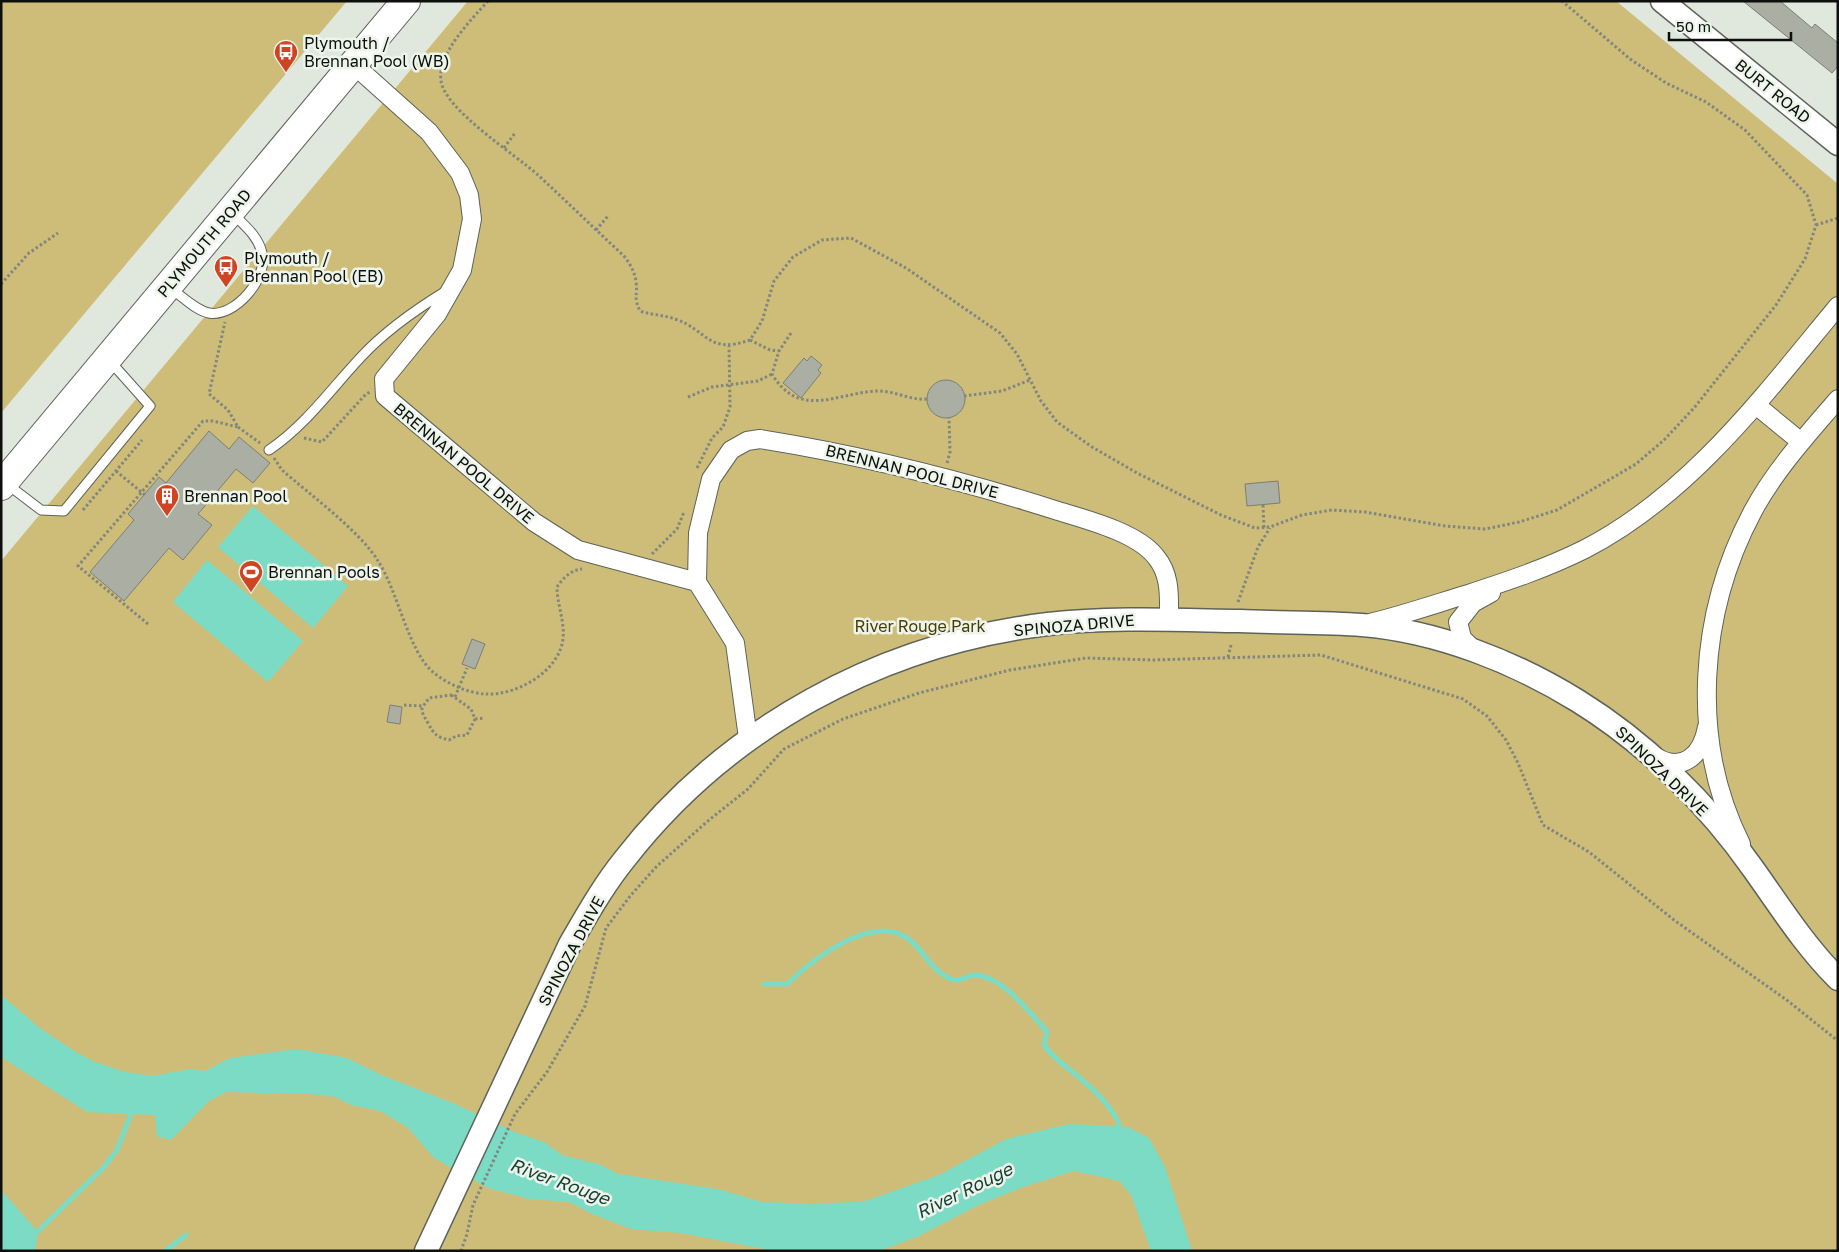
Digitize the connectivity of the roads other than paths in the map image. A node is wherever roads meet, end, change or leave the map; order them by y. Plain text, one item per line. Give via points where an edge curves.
1 (406, 1) edge
2 (1662, 1) edge
3 (353, 64) junction
4 (1838, 144) edge
5 (230, 212) junction
6 (168, 286) junction
7 (452, 288) junction
8 (1838, 306) edge
9 (108, 358) junction
10 (1838, 399) edge
11 (1756, 404) junction
12 (1802, 442) junction
13 (269, 450) road end
14 (3, 484) edge
15 (1525, 576) junction
16 (697, 582) junction
17 (1169, 619) junction
18 (1362, 625) junction
19 (1475, 651) junction
20 (1708, 719) junction
21 (748, 738) junction
22 (1647, 752) junction
23 (1753, 869) junction
24 (1838, 979) edge
25 (426, 1251) edge

1 - 3 main road, PLYMOUTH ROAD
2 - 4 street, BURT ROAD
3 - 5 main road, PLYMOUTH ROAD
3 - 7 street, BRENNAN POOL DRIVE via 429,132 463,180 472,219 462,270
5 - 6 main road, PLYMOUTH ROAD
5 - 6 lane via 254,235 263,255 260,278 243,299 227,310 210,313
6 - 9 main road, PLYMOUTH ROAD
7 - 13 lane via 392,328 291,435
7 - 16 street, BRENNAN POOL DRIVE via 437,314 384,379 384,396 541,528 578,550
8 - 11 street
9 - 14 main road, PLYMOUTH ROAD
9 - 14 lane via 150,406 70,504 64,511 41,510
10 - 12 street
11 - 12 street
11 - 15 street via 1692,472 1641,513 1586,549
12 - 20 street via 1754,510 1726,572 1710,647
15 - 18 street via 1414,612
15 - 19 street via 1474,603 1464,612 1458,622 1459,629 1462,638
16 - 17 street, BRENNAN POOL DRIVE via 698,533 711,479 731,450 747,441 760,439 888,463 1015,497 1106,527 1147,547 1166,572
16 - 21 street via 735,643
17 - 18 street, SPINOZA DRIVE
17 - 21 street, SPINOZA DRIVE via 1050,624 1008,630 924,651 844,682 796,707
18 - 19 street, SPINOZA DRIVE via 1415,634
19 - 22 street, SPINOZA DRIVE via 1538,677 1607,720
20 - 22 street via 1701,747 1679,764 1667,764
20 - 23 street via 1721,790
21 - 25 street, SPINOZA DRIVE via 679,797 622,862 570,944
22 - 23 street, SPINOZA DRIVE via 1701,806
23 - 24 street, SPINOZA DRIVE via 1791,924

